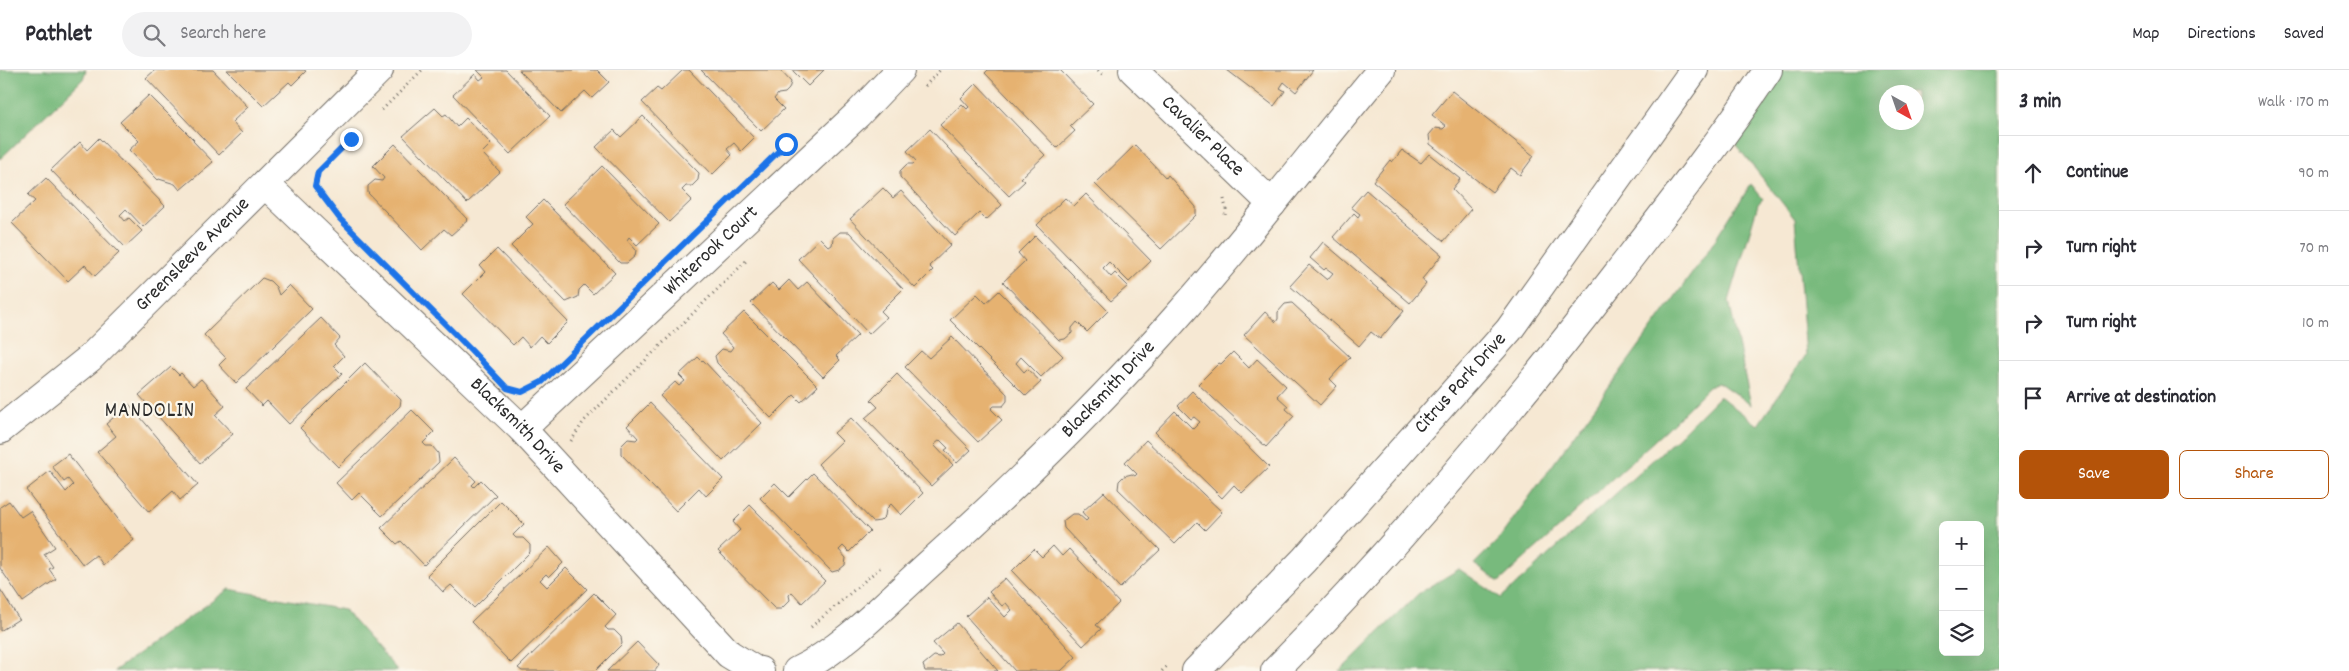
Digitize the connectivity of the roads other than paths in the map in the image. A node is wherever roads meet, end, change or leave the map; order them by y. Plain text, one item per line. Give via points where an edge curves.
1 (379, 70) edge
2 (900, 70) edge
3 (1133, 70) edge
4 (1382, 70) edge
5 (1694, 70) edge
6 (1765, 71) edge
7 (266, 185) junction
8 (1272, 204) junction
9 (522, 429) junction
10 (0, 430) edge
11 (760, 671) edge
12 (797, 671) edge
13 (1196, 671) edge
14 (1275, 671) edge

1 - 7 street, Greensleeve Avenue
2 - 9 street, Whiterook Court via 858,114
3 - 8 street, Cavalier Place
4 - 8 street, Blacksmith Drive
5 - 13 street, Citrus Park Drive via 1509,330 1304,560
6 - 14 street via 1728,130 1539,375 1430,505
7 - 9 street, Blacksmith Drive
7 - 10 street, Greensleeve Avenue via 90,358
8 - 12 street, Blacksmith Drive via 1181,312 1082,417 972,526 844,640 818,661
9 - 11 street, Blacksmith Drive via 729,654

